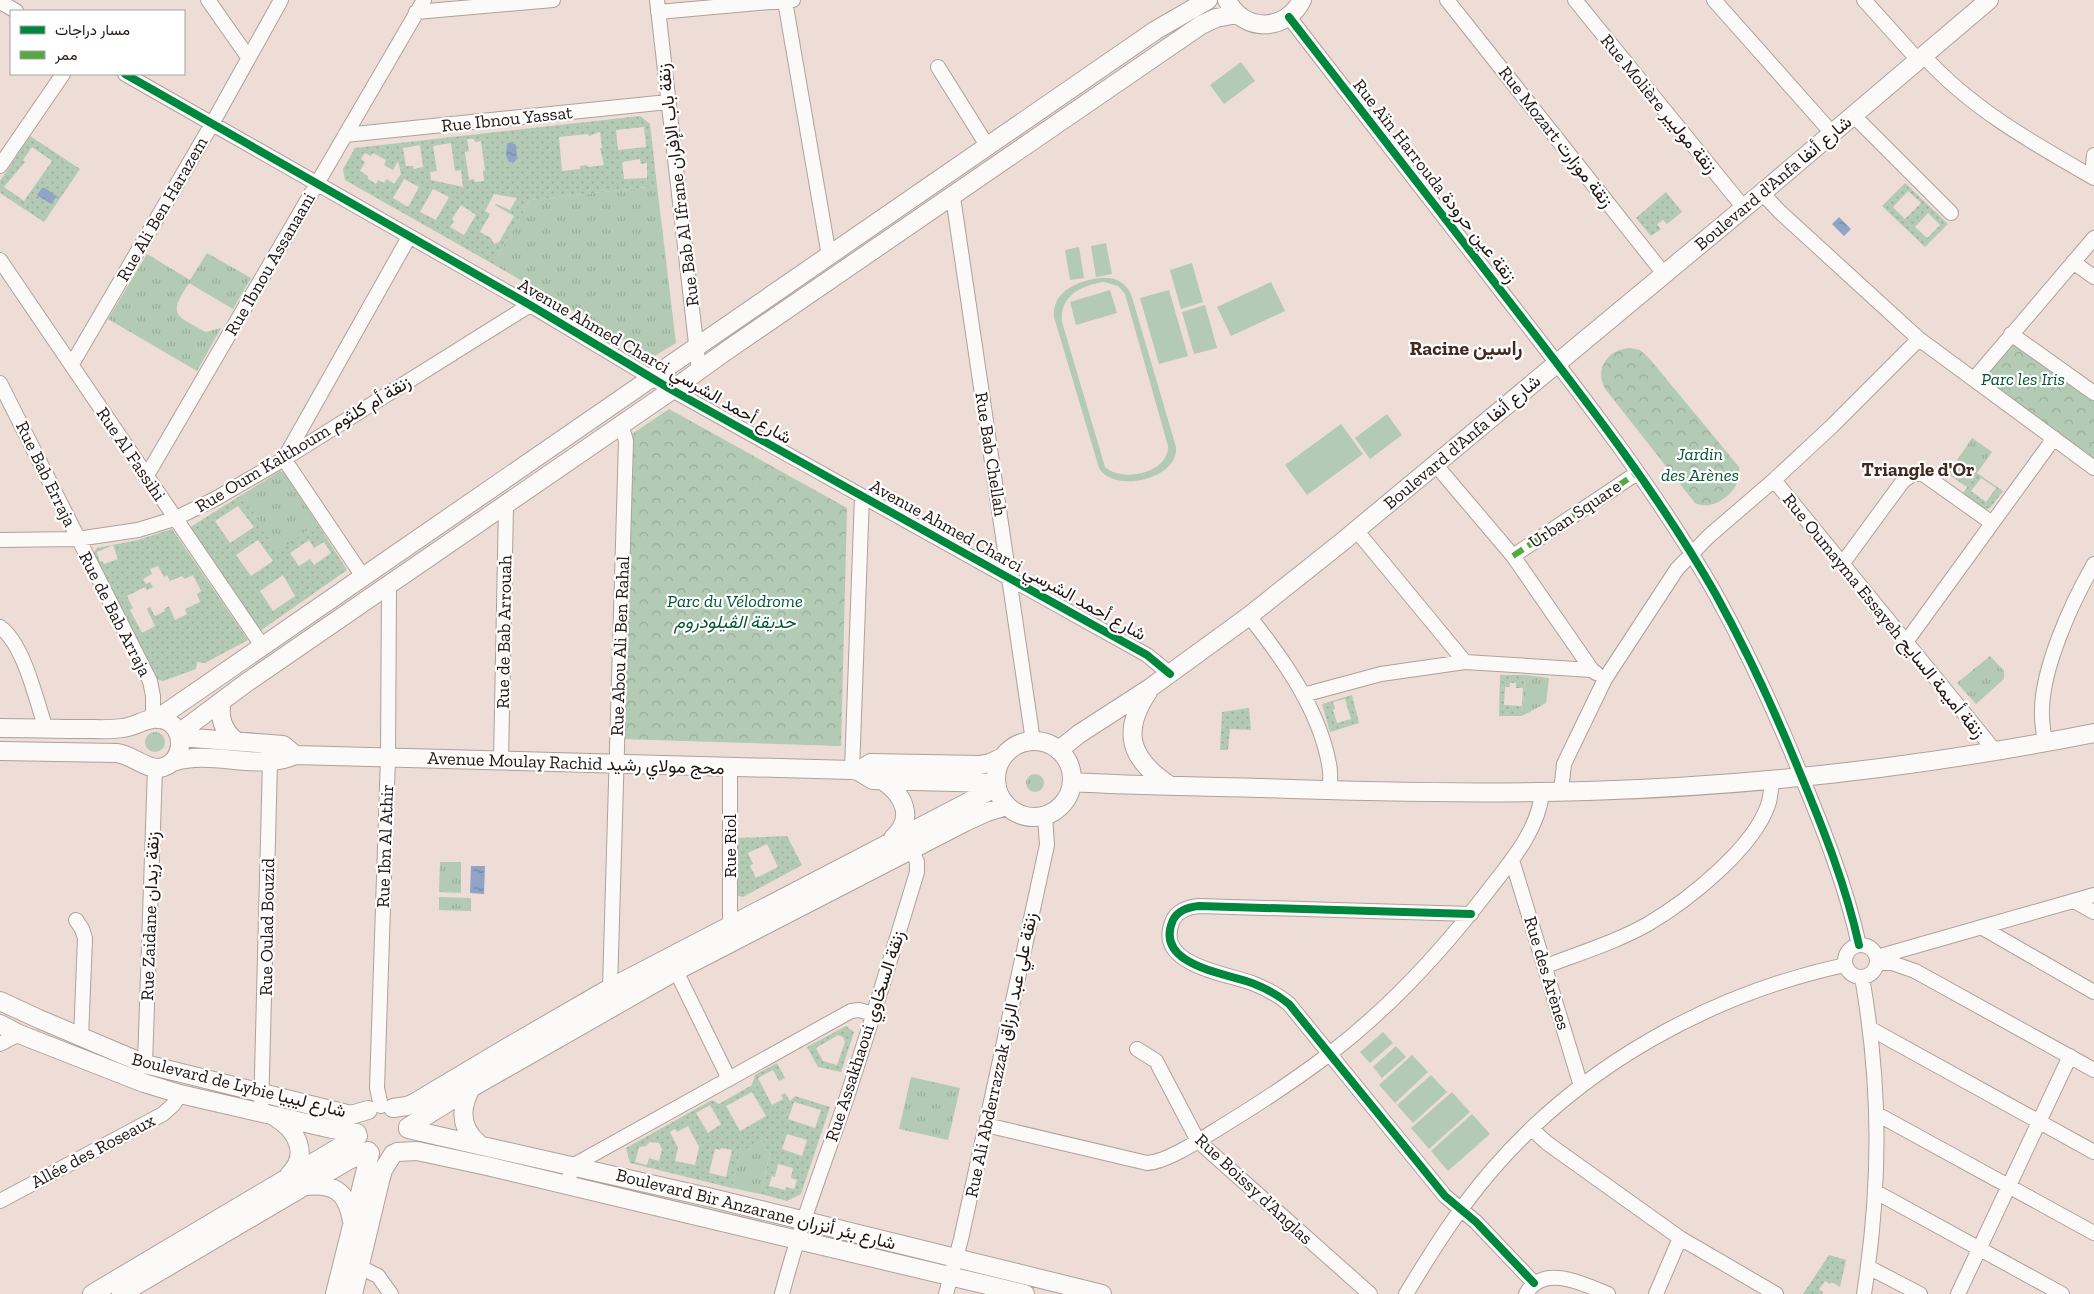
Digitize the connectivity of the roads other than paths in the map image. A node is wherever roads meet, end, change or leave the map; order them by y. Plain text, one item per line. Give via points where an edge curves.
1 (208, 0) edge
2 (281, 0) edge
3 (553, 0) edge
4 (1187, 0) edge
5 (1208, 0) edge
6 (1302, 0) edge
7 (1447, 0) edge
8 (1574, 0) edge
9 (1714, 0) edge
10 (1864, 0) edge
11 (1989, 0) edge
12 (789, 1) edge
13 (0, 2) edge
14 (420, 6) edge
15 (657, 6) edge
16 (1232, 7) edge
17 (14, 10) edge
18 (1289, 17) junction
19 (1173, 20) junction
20 (248, 57) junction
21 (1920, 58) junction
22 (938, 67) dead end
23 (62, 75) edge
24 (127, 75) edge
25 (668, 102) junction
26 (1852, 115) junction
27 (212, 124) junction
28 (1832, 133) junction
29 (345, 136) junction
30 (988, 147) junction
31 (2094, 155) edge
32 (0, 166) edge
33 (2093, 177) edge
34 (317, 184) junction
35 (1762, 193) junction
36 (953, 197) junction
37 (1744, 208) junction
38 (1951, 213) dead end
39 (410, 237) junction
40 (2094, 238) edge
41 (829, 256) junction
42 (0, 260) edge
43 (2073, 262) junction
44 (1664, 274) junction
45 (2094, 277) edge
46 (530, 305) junction
47 (2011, 334) junction
48 (1918, 339) junction
49 (697, 347) junction
50 (1557, 363) junction
51 (72, 364) junction
52 (699, 370) junction
53 (652, 378) junction
54 (1974, 379) junction
55 (0, 383) edge
56 (672, 390) junction
57 (2094, 393) edge
58 (617, 428) junction
59 (2054, 438) junction
60 (284, 459) junction
61 (1435, 464) junction
62 (2094, 468) edge
63 (1637, 472) junction
64 (146, 477) junction
65 (1774, 480) junction
66 (862, 496) junction
67 (506, 504) junction
68 (174, 519) junction
69 (1992, 524) junction
70 (1356, 530) junction
71 (77, 539) junction
72 (0, 540) edge
73 (1691, 554) junction
74 (1513, 556) junction
75 (1842, 564) junction
76 (2094, 564) edge
77 (364, 578) junction
78 (1010, 578) junction
79 (389, 585) junction
80 (1249, 616) junction
81 (0, 627) edge
82 (1906, 642) junction
83 (263, 647) junction
84 (1465, 662) junction
85 (1592, 670) junction
86 (1170, 674) junction
87 (1605, 679) junction
88 (1150, 688) junction
89 (1304, 695) junction
90 (222, 701) junction
91 (151, 720) junction
92 (0, 728) edge
93 (46, 729) junction
94 (2094, 734) edge
95 (179, 735) junction
96 (236, 741) junction
97 (1033, 741) junction
98 (2046, 743) junction
99 (1059, 750) junction
100 (0, 751) edge
101 (1995, 751) junction
102 (295, 755) junction
103 (388, 757) junction
104 (1003, 758) junction
105 (138, 760) junction
106 (270, 761) junction
107 (502, 761) junction
108 (173, 762) junction
109 (616, 764) junction
110 (730, 767) junction
111 (155, 768) junction
112 (855, 771) junction
113 (1801, 776) junction
114 (1772, 779) junction
115 (882, 780) junction
116 (1072, 782) junction
117 (996, 785) junction
118 (1168, 786) junction
119 (1330, 790) junction
120 (1561, 791) junction
121 (1542, 792) junction
122 (1007, 806) junction
123 (1045, 816) junction
124 (887, 843) junction
125 (912, 850) junction
126 (1512, 860) junction
127 (2094, 895) edge
128 (2074, 900) junction
129 (2094, 912) edge
130 (1471, 914) junction
131 (76, 920) dead end
132 (730, 925) junction
133 (1981, 927) junction
134 (1859, 945) junction
135 (1877, 960) junction
136 (1845, 965) junction
137 (1546, 966) junction
138 (676, 970) junction
139 (1862, 977) junction
140 (610, 988) junction
141 (2094, 992) edge
142 (0, 1001) edge
143 (874, 1014) junction
144 (0, 1024) edge
145 (1871, 1029) junction
146 (19, 1034) junction
147 (81, 1038) junction
148 (0, 1044) edge
149 (1137, 1049) dead end
150 (1329, 1055) junction
151 (2070, 1056) junction
152 (145, 1064) junction
153 (2094, 1070) edge
154 (729, 1079) junction
155 (1581, 1086) junction
156 (471, 1088) junction
157 (180, 1094) junction
158 (262, 1094) junction
159 (381, 1108) junction
160 (267, 1114) junction
161 (1877, 1114) junction
162 (2039, 1122) junction
163 (986, 1125) junction
164 (408, 1128) junction
165 (1532, 1129) junction
166 (357, 1134) junction
167 (1198, 1141) junction
168 (478, 1143) junction
169 (369, 1152) junction
170 (2094, 1152) edge
171 (395, 1153) junction
172 (574, 1165) junction
173 (288, 1176) junction
174 (566, 1185) junction
175 (304, 1186) junction
176 (2009, 1186) junction
177 (1876, 1192) junction
178 (0, 1201) edge
179 (1460, 1210) junction
180 (352, 1221) junction
181 (803, 1221) junction
182 (2094, 1233) edge
183 (1680, 1238) junction
184 (796, 1241) junction
185 (1979, 1248) junction
186 (956, 1258) junction
187 (1868, 1266) junction
188 (360, 1267) junction
189 (951, 1277) junction
190 (1530, 1289) edge
191 (334, 1293) edge
192 (92, 1294) edge
193 (121, 1294) edge
194 (353, 1294) edge
195 (391, 1294) edge
196 (782, 1294) edge
197 (946, 1294) edge
198 (1025, 1294) edge
199 (1102, 1294) edge
200 (1370, 1294) edge
201 (1406, 1294) edge
202 (1608, 1294) edge
203 (1656, 1294) edge
204 (1776, 1294) edge
205 (1864, 1294) edge
206 (1920, 1294) edge
207 (1958, 1294) edge
208 (2062, 1294) edge

1 - 20 street
2 - 20 street, Rue Ali Ben Harazem
3 - 14 street
4 - 19 main road
5 - 19 main road
6 - 18 main road
7 - 44 street, Rue Mozart زنقة موزارت
8 - 37 street, Rue Molière زنقة موليير
9 - 28 street
10 - 21 street
11 - 21 main road, Boulevard d'Anfa شارع أنفا
12 - 15 street
12 - 41 street
13 - 17 street
14 - 29 street, Rue Ibnou Assanaani
15 - 25 street, Rue Bab Al Ifrane زنقة باب الإفران
16 - 18 main road via 1249,22 1262,25
16 - 36 main road via 1201,25
18 - 50 street, Rue Aïn Harrouda زنقة عين حرودة
19 - 30 main road
20 - 27 street, Rue Ali Ben Harazem
21 - 26 main road, Boulevard d'Anfa شارع أنفا
21 - 33 street via 1981,110
22 - 30 street
23 - 32 street
24 - 27 street, Avenue Ahmed Charci شارع أحمد الشرسي
25 - 29 street, Rue Ibnou Yassat
25 - 49 street, Rue Bab Al Ifrane زنقة باب الإفران
26 - 28 main road, Boulevard d'Anfa شارع أنفا
26 - 38 street
27 - 34 street, Avenue Ahmed Charci شارع أحمد الشرسي
27 - 51 street, Rue Ali Ben Harazem
28 - 35 main road, Boulevard d'Anfa شارع أنفا
29 - 34 street, Rue Ibnou Assanaani
30 - 41 main road
31 - 33 street
34 - 39 street, Avenue Ahmed Charci شارع أحمد الشرسي
34 - 64 street, Rue Ibnou Assanaani
35 - 37 main road, Boulevard d'Anfa شارع أنفا
35 - 48 street
36 - 52 main road
36 - 78 street, Rue Bab Chellah
37 - 44 main road, Boulevard d'Anfa شارع أنفا
39 - 46 street, Avenue Ahmed Charci شارع أحمد الشرسي
39 - 60 street
40 - 43 street
41 - 49 main road
42 - 51 street, Rue Al Fassihi
43 - 45 street
43 - 47 street
44 - 50 main road, Boulevard d'Anfa شارع أنفا
46 - 53 street, Avenue Ahmed Charci شارع أحمد الشرسي
46 - 60 street, Rue Oum Kalthoum زنقة أم كلثوم
47 - 54 street
47 - 57 street
48 - 54 street
48 - 65 street
49 - 52 street, Rue Bab Al Ifrane زنقة باب الإفران
49 - 53 main road
50 - 61 main road, Boulevard d'Anfa شارع أنفا
50 - 63 street, Rue Aïn Harrouda زنقة عين حرودة
51 - 64 street, Rue Al Fassihi
52 - 56 main road
53 - 56 street, Avenue Ahmed Charci شارع أحمد الشرسي
53 - 77 main road
54 - 59 street
55 - 71 street, Rue Bab Erraja
56 - 58 main road
56 - 66 street, Avenue Ahmed Charci شارع أحمد الشرسي
58 - 67 main road
58 - 109 street, Rue Abou Ali Ben Rahal via 626,441
59 - 62 street
59 - 69 street
60 - 68 street, Rue Oum Kalthoum زنقة أم كلثوم
60 - 77 street
61 - 70 main road, Boulevard d'Anfa شارع أنفا
61 - 74 street
63 - 73 street, Rue Aïn Harrouda زنقة عين حرودة
63 - 74 street, Urban Square
64 - 68 street, Rue Al Fassihi
65 - 73 street
65 - 75 street, Rue Oumayma Essayeh زنقة أميمة السايح
66 - 78 street, Avenue Ahmed Charci شارع أحمد الشرسي
66 - 112 street
67 - 79 main road
67 - 107 street, Rue de Bab Arrouah
68 - 71 street, Rue Oum Kalthoum زنقة أم كلثوم via 138,530
68 - 83 street, Rue Al Fassihi
69 - 75 street via 1923,474 1913,474 1903,482
69 - 82 street
70 - 80 main road, Boulevard d'Anfa شارع أنفا
70 - 84 street
71 - 72 street, Rue Oum Kalthoum زنقة أم كلثوم
71 - 91 street, Rue de Bab Arraja via 150,681 153,696
73 - 87 street via 1667,584
73 - 113 street, Rue Aïn Harrouda زنقة عين حرودة via 1750,660
74 - 85 street
75 - 82 street, Rue Oumayma Essayeh زنقة أميمة السايح
76 - 98 street via 2061,635 2046,681 2042,716
77 - 83 main road
78 - 86 street, Avenue Ahmed Charci شارع أحمد الشرسي via 1146,655
78 - 97 street, Rue Bab Chellah
79 - 90 main road
79 - 103 street, Rue Ibn Al Athir
80 - 86 main road, Boulevard d'Anfa شارع أنفا
80 - 89 street via 1278,652
81 - 93 street via 8,633 20,653
82 - 101 street, Rue Oumayma Essayeh زنقة أميمة السايح
83 - 91 main road
84 - 85 street
84 - 89 street via 1381,674
85 - 87 street
86 - 88 main road, Boulevard d'Anfa شارع أنفا
87 - 120 street via 1564,764
88 - 99 main road, Boulevard d'Anfa شارع أنفا
88 - 118 main road via 1132,722 1133,740 1142,763
89 - 119 street via 1330,764
90 - 95 main road
90 - 96 main road via 223,725
91 - 93 main road via 121,728
91 - 95 main road via 169,722
91 - 105 main road via 136,730 132,740
92 - 93 main road
94 - 98 main road
95 - 96 main road, Avenue Moulay Rachid محج مولاي رشيد
95 - 108 main road via 180,750
96 - 102 main road, Avenue Moulay Rachid محج مولاي رشيد via 282,745
97 - 99 main road
97 - 104 main road via 1015,746
98 - 101 main road
99 - 116 main road via 1070,765
100 - 105 main road via 117,753
101 - 113 main road
102 - 103 main road, Avenue Moulay Rachid محج مولاي رشيد
102 - 106 main road, Avenue Moulay Rachid محج مولاي رشيد via 283,761
103 - 107 main road, Avenue Moulay Rachid محج مولاي رشيد
103 - 159 street, Rue Ibn Al Athir via 377,1088
104 - 112 main road, Avenue Moulay Rachid محج مولاي رشيد via 979,766 871,762
104 - 117 main road via 997,771
105 - 111 main road
106 - 108 main road, Avenue Moulay Rachid محج مولاي رشيد via 193,757
106 - 158 street, Rue Oulad Bouzid
107 - 109 main road, Avenue Moulay Rachid محج مولاي رشيد
108 - 111 main road
109 - 110 main road, Avenue Moulay Rachid محج مولاي رشيد
109 - 140 street, Rue Abou Ali Ben Rahal
110 - 112 main road, Avenue Moulay Rachid محج مولاي رشيد
110 - 132 street, Rue Riol
111 - 152 street, Rue Zaidane زنقة زيدان
112 - 115 main road, Avenue Moulay Rachid محج مولاي رشيد via 873,780
113 - 114 main road
113 - 134 street, Rue Aïn Harrouda زنقة عين حرودة via 1852,916
114 - 120 main road
114 - 137 street via 1764,814 1747,840 1716,874 1648,924
115 - 117 main road, Avenue Moulay Rachid محج مولاي رشيد
115 - 124 main road via 897,791 905,813 901,830
116 - 118 main road
116 - 123 main road via 1064,804
117 - 122 main road
117 - 124 main road, Boulevard de Lybie شارع ليبيا
118 - 119 main road
119 - 121 main road
120 - 121 main road
121 - 126 street via 1538,817
122 - 123 main road via 1027,817
122 - 125 main road via 987,812
123 - 163 street, Rue Ali Abderrazzak زنقة علي عبد الرزاق via 1047,845
124 - 132 main road, Boulevard de Lybie شارع ليبيا
125 - 138 main road
125 - 143 street, Rue Assakhaoui زنقة السخاوي via 918,872
126 - 130 street
126 - 137 street, Rue des Arènes
127 - 128 street
128 - 129 street
128 - 133 street
130 - 150 street via 1407,984
130 - 150 street via 1199,906 1186,908 1175,916 1170,929 1171,940 1183,959 1274,992 1292,1006
131 - 147 street via 85,938
132 - 140 main road, Boulevard de Lybie شارع ليبيا
133 - 135 street
133 - 141 street
134 - 135 street via 1871,948
134 - 136 street via 1848,951
135 - 139 street via 1872,973
135 - 151 street via 1915,971
136 - 139 street via 1851,974
136 - 155 street via 1788,978 1713,1008 1659,1035
137 - 155 street, Rue des Arènes
138 - 154 street
138 - 156 main road
139 - 145 street
140 - 159 main road, Boulevard de Lybie شارع ليبيا via 414,1103
142 - 147 main road, Boulevard de Lybie شارع ليبيا
143 - 154 street via 851,1011
143 - 181 street, Rue Assakhaoui زنقة السخاوي
144 - 146 main road, Boulevard de Lybie شارع ليبيا
145 - 161 street
145 - 162 street
146 - 148 street
146 - 157 main road, Boulevard de Lybie شارع ليبيا
147 - 152 main road, Boulevard de Lybie شارع ليبيا
149 - 167 street, Rue Boissy d’Anglas via 1156,1061
150 - 167 street
150 - 179 street
151 - 153 street
151 - 162 street
152 - 158 main road, Boulevard de Lybie شارع ليبيا
154 - 172 street
155 - 165 street
156 - 164 main road
156 - 168 main road via 464,1103 464,1122
157 - 160 main road, Boulevard de Lybie شارع ليبيا
157 - 178 street, Allée des Roseaux via 163,1114
158 - 159 main road, Boulevard de Lybie شارع ليبيا via 351,1115
158 - 160 street, Rue Oulad Bouzid
159 - 164 main road via 402,1115
159 - 166 main road via 360,1119
160 - 166 main road, Boulevard de Lybie شارع ليبيا
160 - 173 main road via 288,1126 298,1143 299,1162
161 - 176 street
161 - 177 street
162 - 170 street
162 - 176 street
163 - 167 street via 1147,1163 1156,1162
163 - 186 street, Rue Ali Abderrazzak زنقة علي عبد الرزاق
164 - 168 main road, Boulevard Bir Anzarane شارع بئر أنزران
164 - 171 main road via 405,1143
165 - 179 street via 1492,1170
165 - 183 street
166 - 169 main road
166 - 173 main road
167 - 200 street, Rue Boissy d’Anglas
168 - 172 main road, Boulevard Bir Anzarane شارع بئر أنزران
169 - 171 main road via 383,1156
169 - 175 main road
169 - 180 main road
171 - 174 main road, Boulevard Bir Anzarane شارع بئر أنزران via 417,1151 445,1156
171 - 188 main road via 383,1170
172 - 174 street
172 - 181 main road, Boulevard Bir Anzarane شارع بئر أنزران
173 - 192 main road
174 - 184 main road, Boulevard Bir Anzarane شارع بئر أنزران
175 - 180 main road via 335,1189 348,1204
175 - 193 main road
176 - 182 street
176 - 185 street
177 - 185 street
177 - 187 street
179 - 190 street via 1476,1222
179 - 201 street
180 - 191 main road
181 - 184 street, Rue Assakhaoui زنقة السخاوي
181 - 186 main road, Boulevard Bir Anzarane شارع بئر أنزران
183 - 203 street
183 - 204 street
184 - 189 main road, Boulevard Bir Anzarane شارع بئر أنزران
184 - 196 street, Rue Assakhaoui زنقة السخاوي
185 - 207 street
185 - 208 street
186 - 189 street, Rue Ali Abderrazzak زنقة علي عبد الرزاق
186 - 199 main road, Boulevard Bir Anzarane شارع بئر أنزران
187 - 205 street
187 - 206 street
188 - 194 main road
188 - 195 street via 378,1276
189 - 197 street, Rue Ali Abderrazzak زنقة علي عبد الرزاق
189 - 198 main road, Boulevard Bir Anzarane شارع بئر أنزران
190 - 202 street via 1546,1278 1560,1278

